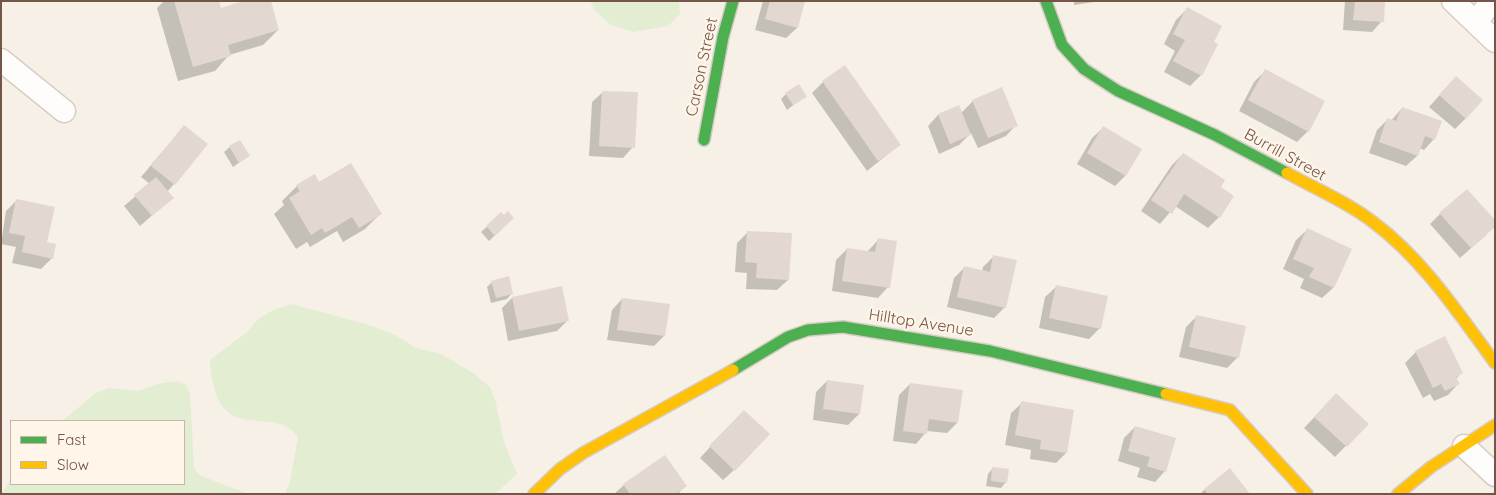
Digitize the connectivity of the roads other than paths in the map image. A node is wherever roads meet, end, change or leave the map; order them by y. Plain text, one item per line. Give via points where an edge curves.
1 (733, 1) edge
2 (1046, 1) edge
3 (1453, 1) edge
4 (1491, 1) edge
5 (1476, 23) junction
6 (1495, 41) edge
7 (1, 60) edge
8 (64, 111) dead end
9 (704, 140) dead end
10 (1495, 363) edge
11 (1495, 425) edge
12 (1464, 446) junction
13 (1495, 475) edge
14 (534, 494) edge
15 (1307, 494) edge
16 (1398, 494) edge

1 - 9 street, Carson Street
2 - 10 street, Burrill Street via 1059,37 1071,57 1090,73 1114,88 1214,134 1372,221 1395,239 1437,284
3 - 5 street
4 - 5 street
5 - 6 street
7 - 8 street
11 - 12 street
12 - 13 street
12 - 16 street
14 - 15 street, Hilltop Avenue via 583,452 788,337 808,330 843,327 990,351 1230,410

